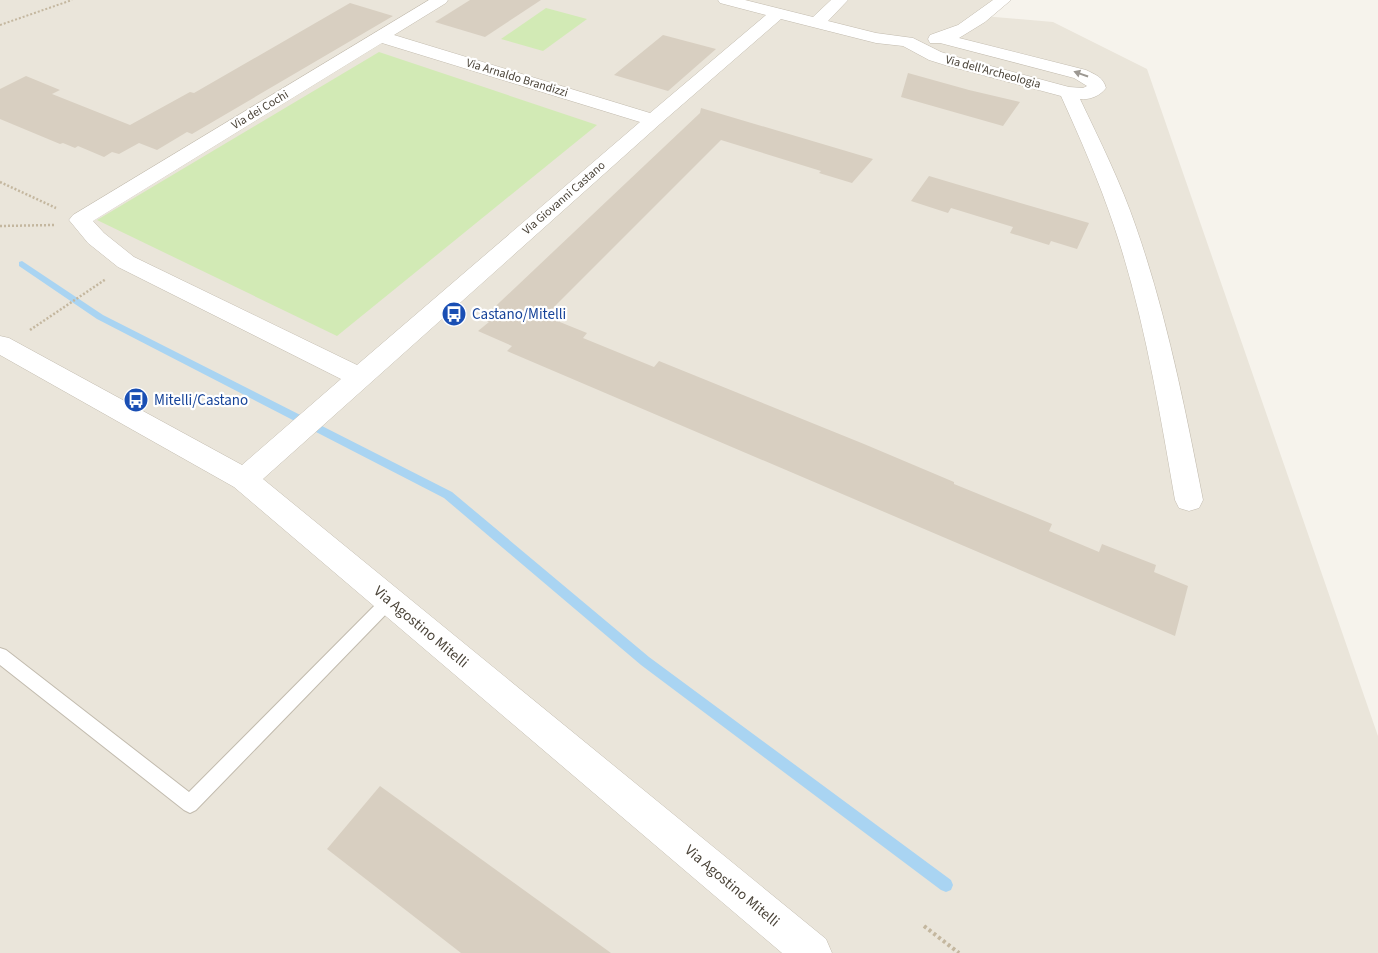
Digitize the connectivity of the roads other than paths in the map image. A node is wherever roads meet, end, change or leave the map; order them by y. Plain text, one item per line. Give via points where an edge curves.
1 (440, 0) edge
2 (726, 0) edge
3 (840, 0) edge
4 (1003, 0) edge
5 (778, 13) junction
6 (816, 23) junction
7 (380, 37) junction
8 (941, 38) junction
9 (907, 42) junction
10 (1068, 92) junction
11 (653, 120) junction
12 (0, 344) edge
13 (355, 381) junction
14 (244, 479) junction
15 (1189, 500) dead end
16 (389, 601) junction
17 (0, 655) edge
18 (812, 953) edge

1 - 7 street, Via dei Cochi
2 - 5 street, Via dell'Archeologia
3 - 6 street
4 - 8 street via 967,29
5 - 6 street, Via dell'Archeologia
5 - 11 street, Via Giovanni Castano
6 - 9 street, Via dell'Archeologia
7 - 11 street, Via Arnaldo Brandizzi
7 - 13 street, Via dei Cochi via 80,220 96,238 126,262
8 - 9 street
10 -> 8 street, Via dell'Archeologia via 1092,92 1097,84 1080,74
9 - 10 street, Via dell'Archeologia via 951,61
10 - 15 street via 1133,252 1168,390
11 - 13 street, Via Giovanni Castano
12 - 14 street, Via Agostino Mitelli
13 - 14 street, Via Giovanni Castano
14 - 16 street, Via Agostino Mitelli
16 - 17 lane via 190,804
16 - 18 street, Via Agostino Mitelli

